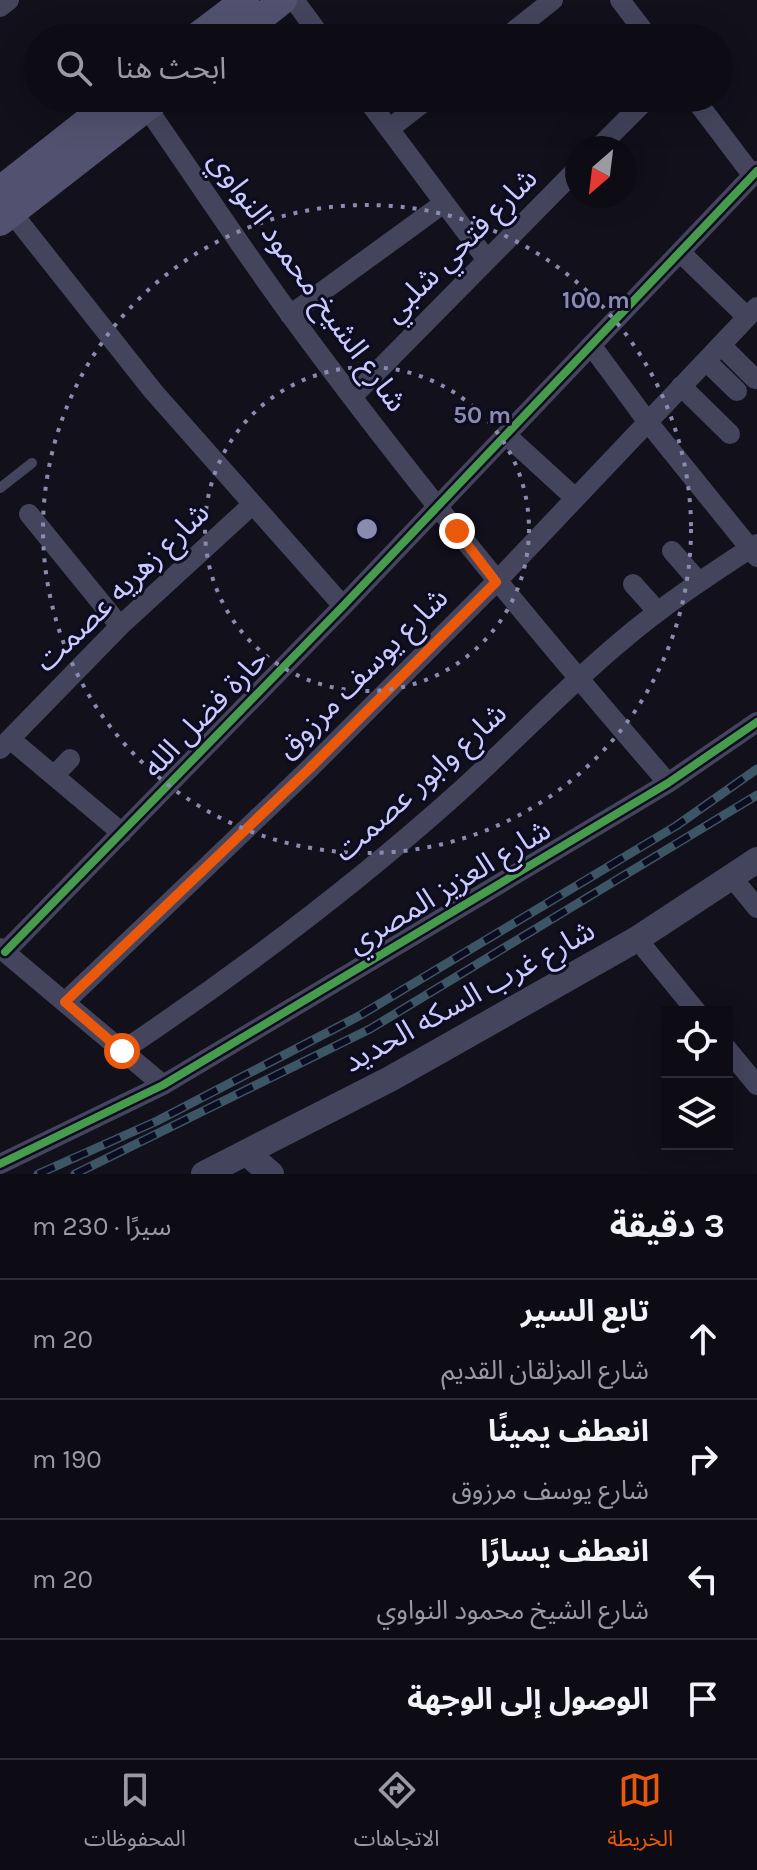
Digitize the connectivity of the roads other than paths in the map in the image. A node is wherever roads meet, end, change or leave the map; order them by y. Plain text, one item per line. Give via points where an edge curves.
1 (9, 0) edge
2 (245, 0) edge
3 (283, 0) edge
4 (294, 0) edge
5 (553, 0) edge
6 (620, 0) edge
7 (0, 7) edge
8 (213, 24) edge
9 (253, 24) edge
10 (312, 24) edge
11 (523, 24) edge
12 (638, 24) edge
13 (101, 112) edge
14 (138, 112) edge
15 (159, 112) edge
16 (376, 112) edge
17 (411, 112) edge
18 (634, 112) edge
19 (705, 112) edge
20 (389, 129) junction
21 (610, 136) edge
22 (755, 173) edge
23 (565, 181) edge
24 (4, 195) edge
25 (444, 203) junction
26 (680, 252) junction
27 (487, 260) junction
28 (752, 312) edge
29 (290, 315) junction
30 (591, 345) junction
31 (721, 345) junction
32 (706, 361) junction
33 (755, 379) edge
34 (681, 386) junction
35 (737, 391) dead end
36 (352, 397) junction
37 (647, 421) junction
38 (730, 434) dead end
39 (506, 435) junction
40 (32, 463) dead end
41 (0, 488) edge
42 (575, 498) junction
43 (253, 504) junction
44 (438, 505) junction
45 (29, 514) dead end
46 (755, 550) edge
47 (672, 551) dead end
48 (496, 582) junction
49 (699, 582) junction
50 (633, 584) dead end
51 (343, 606) junction
52 (658, 612) junction
53 (120, 626) junction
54 (578, 679) junction
55 (757, 722) edge
56 (5, 744) edge
57 (70, 759) dead end
58 (54, 776) junction
59 (668, 783) junction
60 (122, 833) junction
61 (757, 860) edge
62 (731, 876) junction
63 (757, 908) edge
64 (637, 939) junction
65 (3, 950) edge
66 (65, 1002) junction
67 (692, 1006) edge
68 (122, 1051) junction
69 (733, 1056) edge
70 (163, 1085) junction
71 (757, 1085) edge
72 (247, 1153) junction
73 (0, 1164) edge
74 (204, 1174) edge
75 (271, 1174) edge

1 - 7 street
2 - 8 main road
3 - 9 main road
4 - 10 street
5 - 11 street
6 - 12 street
13 - 24 main road
14 - 24 main road
15 - 29 street, شارع الشيخ محمود النواوي
16 - 20 street
17 - 20 street
18 - 21 street
19 - 22 street
20 - 25 street
22 - 26 street, حارة فضل الله
23 - 27 street, شارع فتحي شلبي
24 - 43 street via 153,391
25 - 27 street
25 - 29 street
26 - 28 street
26 - 30 street, حارة فضل الله
27 - 36 street, شارع فتحي شلبي
28 - 31 street, شارع يوسف مرزوق
29 - 36 street, شارع الشيخ محمود النواوي
30 - 37 street
30 - 39 street, حارة فضل الله
31 - 32 street, شارع يوسف مرزوق
31 - 33 street
32 - 34 street, شارع يوسف مرزوق
32 - 35 street
34 - 37 street, شارع يوسف مرزوق
34 - 38 street
36 - 44 street, شارع الشيخ محمود النواوي
37 - 42 street, شارع يوسف مرزوق
37 - 46 street
39 - 42 street
39 - 44 street, حارة فضل الله
40 - 41 lane
42 - 48 street, شارع يوسف مرزوق
43 - 51 street
43 - 53 street, شارع زهريه عصمت
44 - 48 street, شارع الشيخ محمود النواوي
44 - 51 street, حارة فضل الله
45 - 53 street
46 - 49 street, شارع وابور عصمت
47 - 49 street
48 - 54 street, شارع الشيخ محمود النواوي
48 - 66 street, شارع يوسف مرزوق
49 - 52 street, شارع وابور عصمت
50 - 52 street
51 - 60 street, حارة فضل الله
52 - 54 street, شارع وابور عصمت
53 - 56 street, شارع زهريه عصمت
54 - 59 street, شارع الشيخ محمود النواوي
54 - 68 street, شارع وابور عصمت via 337,897
55 - 59 street, شارع العزيز المصري
56 - 58 street
57 - 58 street
58 - 60 street
59 - 70 street, شارع العزيز المصري
60 - 65 street, حارة فضل الله
61 - 62 street, شارع غرب السكه الحديد
62 - 63 street
62 - 64 street, شارع غرب السكه الحديد
64 - 67 street
64 - 72 street, شارع غرب السكه الحديد
65 - 66 street
66 - 68 street
68 - 70 street
69 - 71 street
70 - 73 street, شارع العزيز المصري
72 - 74 street, شارع غرب السكه الحديد
72 - 75 street

